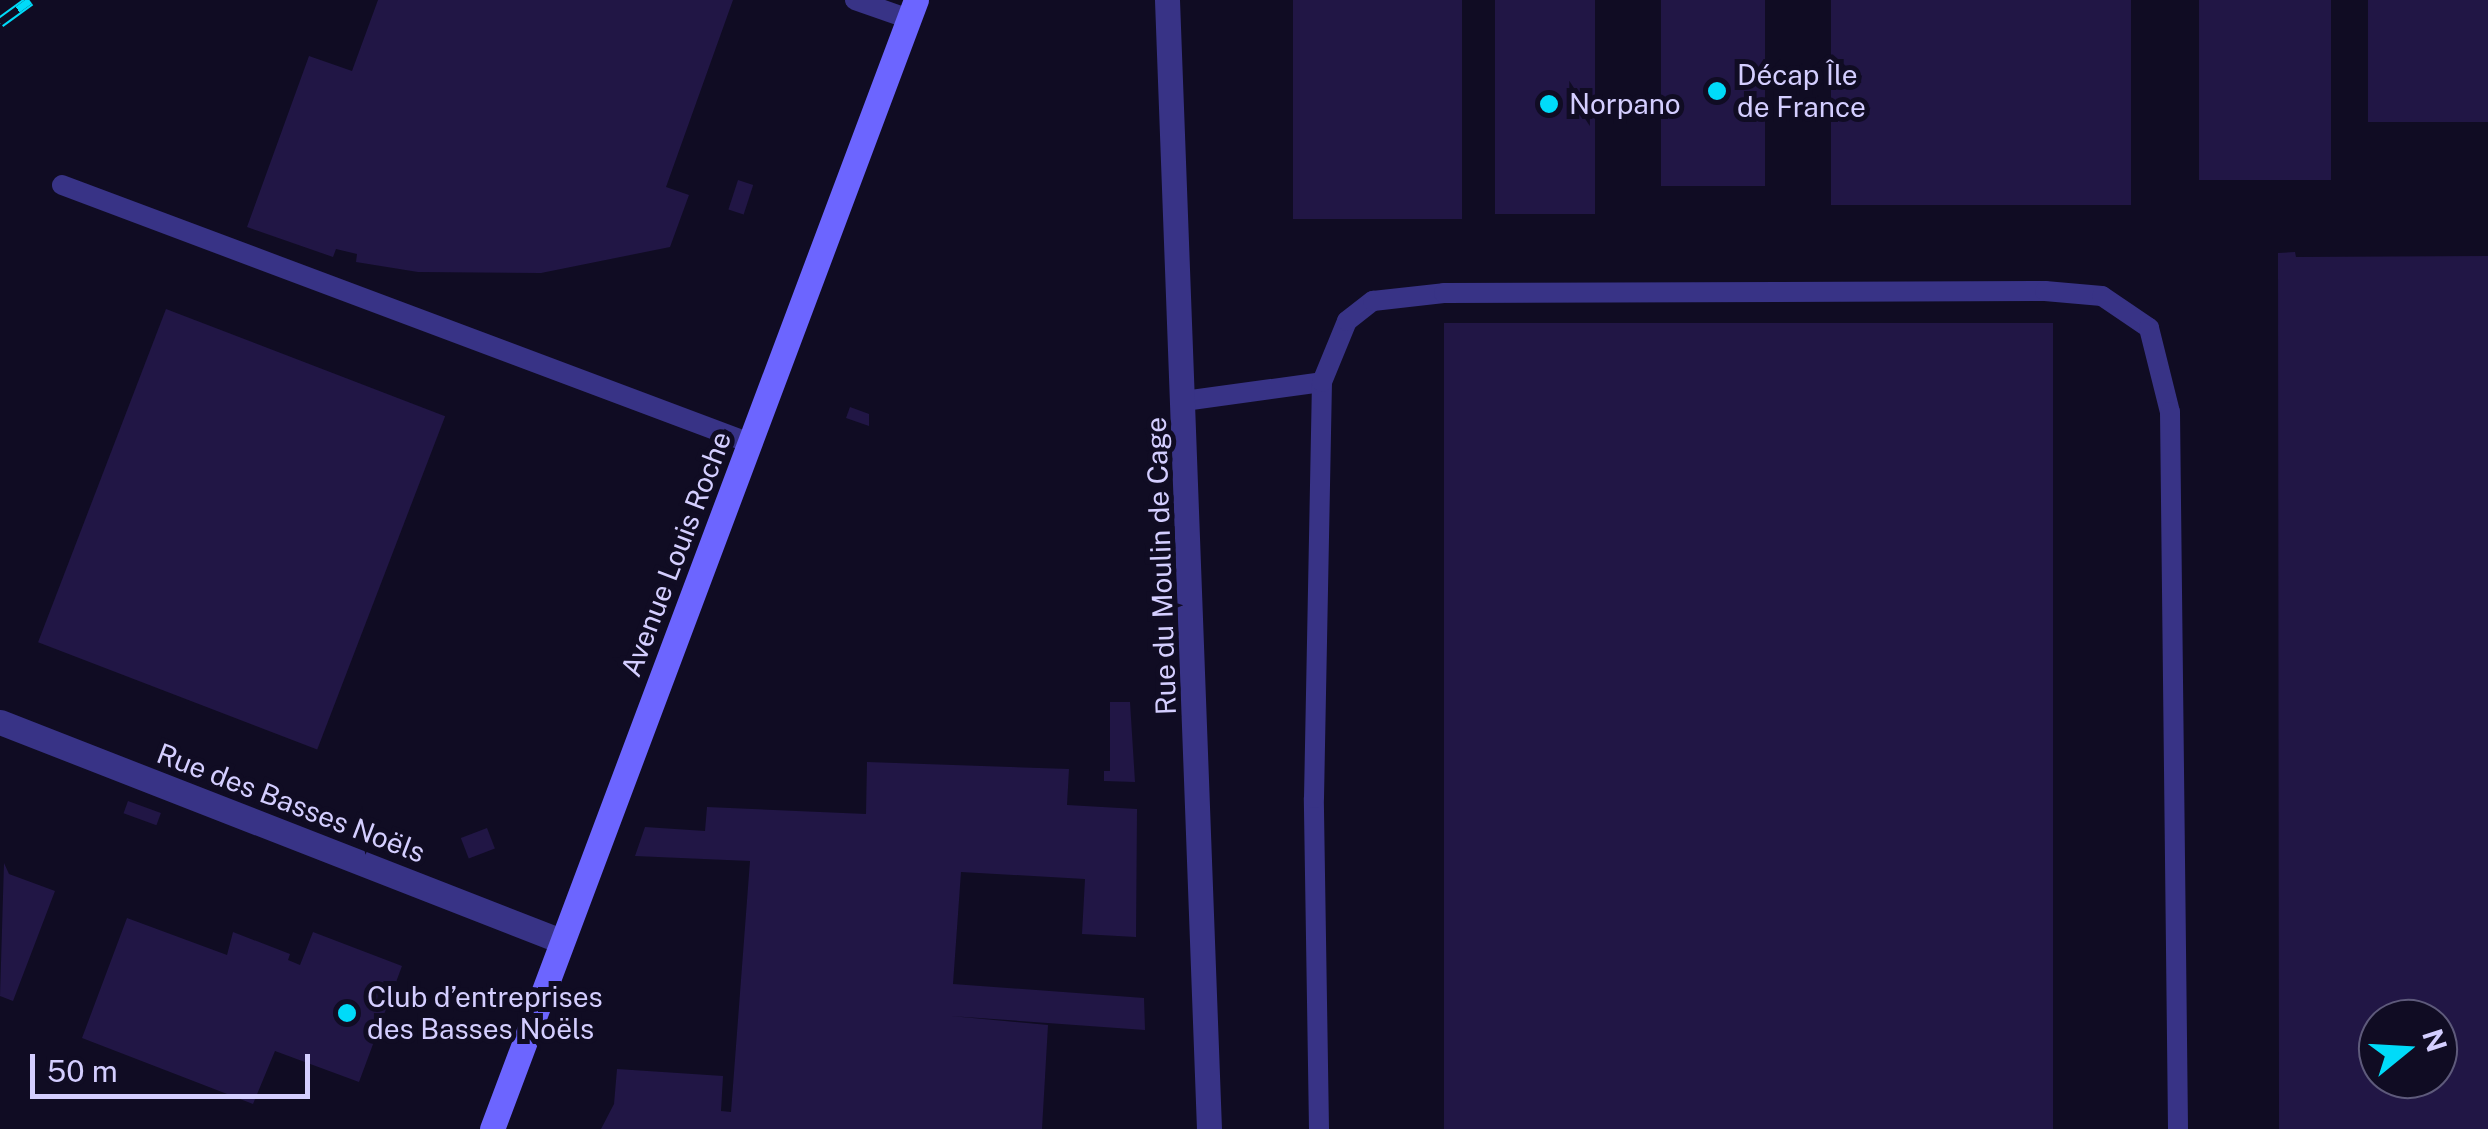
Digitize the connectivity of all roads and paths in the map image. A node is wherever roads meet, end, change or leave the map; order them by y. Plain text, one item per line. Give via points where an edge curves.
1 (854, 0) edge
2 (1168, 0) edge
3 (912, 10) edge
4 (62, 185) dead end
5 (1322, 382) junction
6 (1184, 401) junction
7 (750, 442) junction
8 (0, 722) edge
9 (560, 941) junction
10 (492, 1129) edge
11 (1209, 1129) edge
12 (1319, 1129) edge
13 (2178, 1129) edge

1 - 3 lane
2 - 6 street, Rue du Moulin de Cage
3 - 7 main road, Avenue Louis Roche
4 - 7 lane
5 - 6 lane
5 - 12 lane via 1314,798
5 - 13 lane via 1348,321 1373,301 1393,296 2076,291 2127,308 2156,342 2170,412
6 - 11 street, Rue du Moulin de Cage
7 - 9 main road, Avenue Louis Roche
8 - 9 street, Rue des Basses Noëls
9 - 10 main road, Avenue Louis Roche

